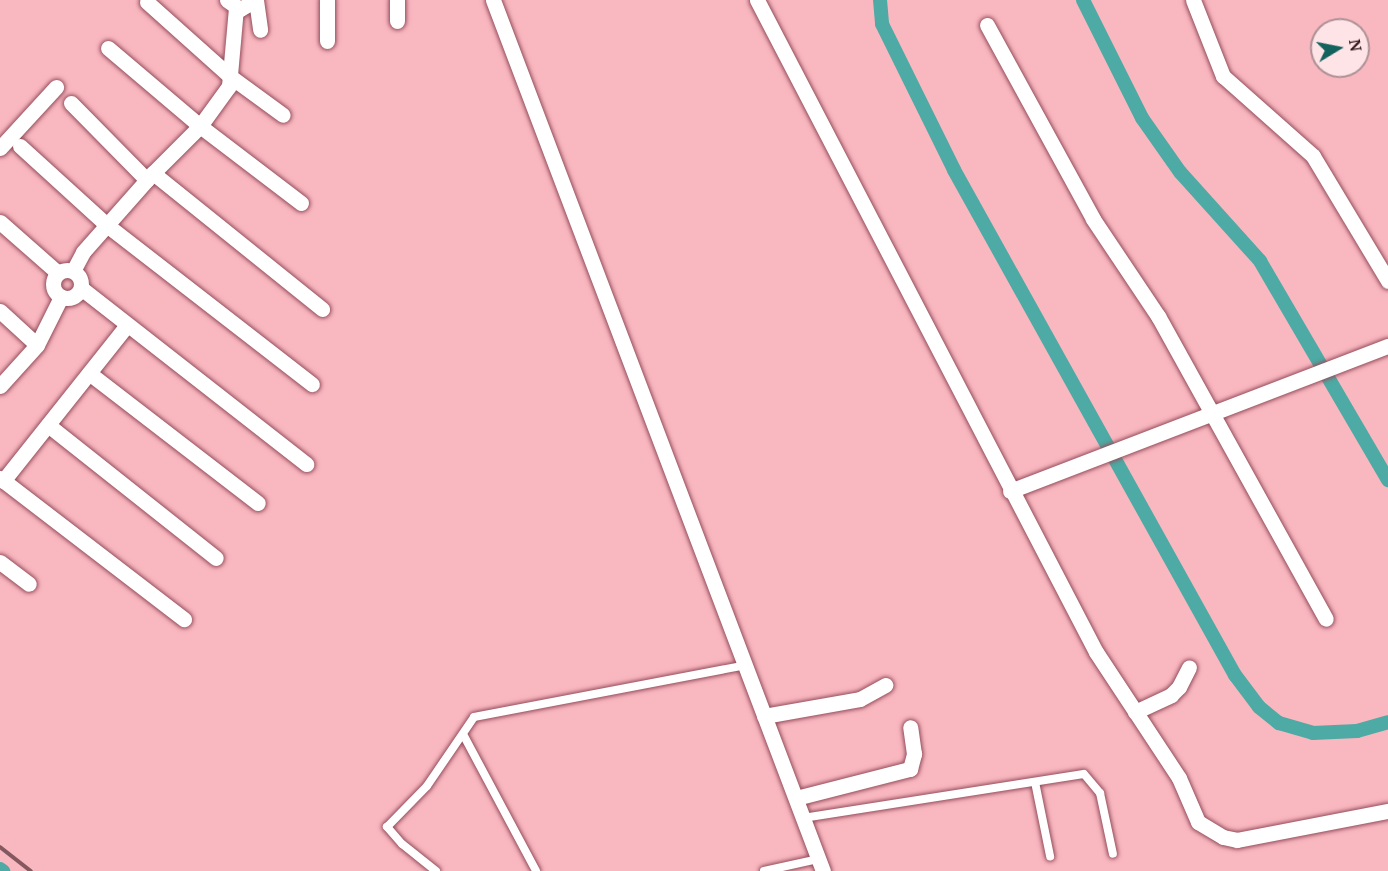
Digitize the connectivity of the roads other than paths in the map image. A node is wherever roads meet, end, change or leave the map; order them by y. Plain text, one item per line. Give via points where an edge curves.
1 (256, 0) edge
2 (327, 0) edge
3 (397, 0) edge
4 (493, 0) edge
5 (757, 0) edge
6 (1192, 0) edge
7 (147, 2) dead end
8 (232, 4) edge
9 (397, 21) dead end
10 (987, 25) dead end
11 (260, 30) dead end
12 (327, 41) dead end
13 (108, 48) dead end
14 (231, 77) junction
15 (56, 87) dead end
16 (70, 103) dead end
17 (283, 115) dead end
18 (200, 126) junction
19 (20, 146) dead end
20 (0, 148) edge
21 (150, 176) junction
22 (301, 203) dead end
23 (0, 222) edge
24 (108, 225) junction
25 (65, 272) junction
26 (1388, 281) edge
27 (81, 288) junction
28 (61, 297) junction
29 (322, 309) dead end
30 (0, 311) edge
31 (127, 325) junction
32 (37, 345) junction
33 (1388, 346) edge
34 (89, 373) junction
35 (312, 384) dead end
36 (0, 386) edge
37 (1212, 412) junction
38 (48, 425) junction
39 (306, 465) dead end
40 (2, 480) edge
41 (1010, 491) junction
42 (258, 503) dead end
43 (216, 558) dead end
44 (0, 562) edge
45 (28, 584) dead end
46 (184, 620) dead end
47 (1326, 620) dead end
48 (742, 666) junction
49 (1189, 667) dead end
50 (885, 685) dead end
51 (1135, 712) junction
52 (764, 717) junction
53 (910, 727) dead end
54 (465, 736) junction
55 (1035, 782) junction
56 (796, 798) junction
57 (1388, 811) edge
58 (803, 818) junction
59 (1113, 854) dead end
60 (1050, 856) dead end
61 (821, 865) edge
62 (436, 871) edge
63 (536, 871) edge
64 (764, 871) edge

1 - 8 street via 246,8
1 - 11 street
2 - 12 street
3 - 9 street
4 - 48 street
5 - 41 street via 864,200
6 - 26 street via 1223,76 1313,156
7 - 14 street
8 - 14 street
10 - 37 street via 1093,219 1158,316
13 - 18 street
14 - 17 street
14 - 18 street via 229,86
15 - 20 street
16 - 21 street
18 - 21 street
18 - 22 street
19 - 24 street
21 - 24 street
21 - 29 street
23 - 25 street
24 - 25 street
24 - 35 street
25 - 27 street via 80,278
25 - 28 street via 53,288
27 - 28 street via 74,296
27 - 31 street
28 - 32 street
30 - 32 street
31 - 34 street
31 - 39 street
32 - 36 street
33 - 37 street
34 - 38 street
34 - 42 street
37 - 41 street
37 - 47 street
38 - 40 street
38 - 43 street
40 - 46 street
41 - 51 street via 1096,652
44 - 45 street
48 - 52 street
48 - 54 lane via 474,717 466,725
49 - 51 street via 1171,695
50 - 52 street via 860,699
51 - 57 street via 1179,778 1198,822 1223,837 1255,838
52 - 56 street
53 - 56 street via 914,754 910,769
54 - 62 lane via 427,786 387,827
54 - 63 lane
55 - 58 lane
55 - 59 lane via 1084,774 1092,780 1100,793
55 - 60 lane
56 - 58 street
58 - 61 street
61 - 64 lane

